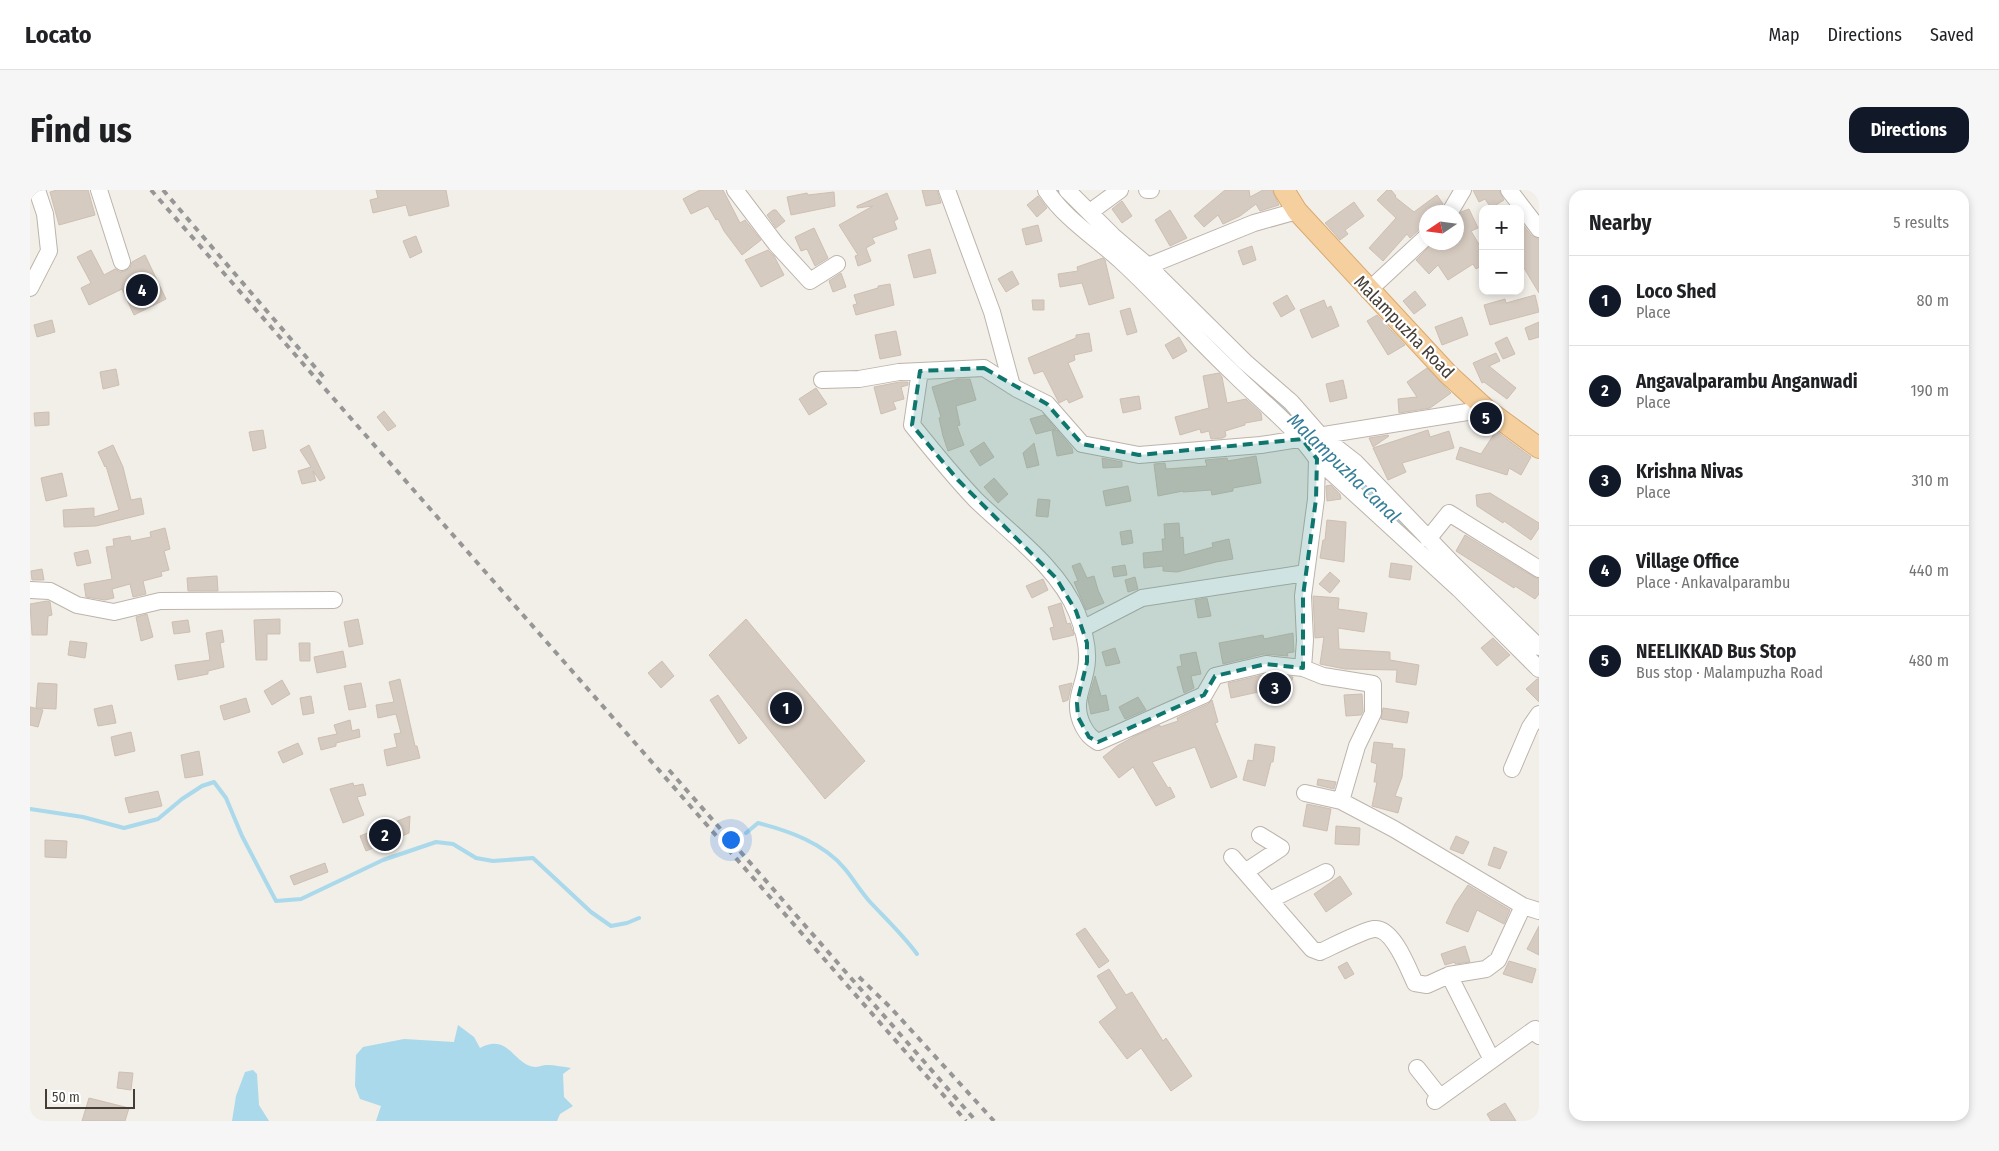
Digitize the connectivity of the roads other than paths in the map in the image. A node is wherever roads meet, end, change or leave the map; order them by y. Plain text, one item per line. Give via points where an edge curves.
1 (38, 190) edge
2 (99, 190) edge
3 (735, 190) edge
4 (947, 190) edge
5 (1046, 190) edge
6 (1068, 190) edge
7 (1120, 190) edge
8 (1147, 190) edge
9 (1151, 190) edge
10 (1284, 190) edge
11 (1463, 190) edge
12 (1509, 190) edge
13 (1454, 205) edge
14 (1297, 211) junction
15 (1090, 212) junction
16 (1539, 229) edge
17 (1419, 244) edge
18 (122, 262) dead end
19 (837, 264) dead end
20 (1143, 272) junction
21 (30, 288) edge
22 (1368, 291) junction
23 (920, 371) junction
24 (822, 380) dead end
25 (1012, 386) junction
26 (1486, 409) junction
27 (1319, 434) junction
28 (1302, 438) junction
29 (1539, 448) edge
30 (1317, 459) junction
31 (1428, 539) junction
32 (1539, 569) edge
33 (1306, 574) junction
34 (30, 590) edge
35 (334, 600) dead end
36 (1082, 629) junction
37 (1539, 647) edge
38 (1303, 668) junction
39 (1539, 669) edge
40 (1539, 714) edge
41 (1512, 769) dead end
42 (1305, 792) dead end
43 (1341, 801) junction
44 (1260, 835) dead end
45 (1232, 857) dead end
46 (1245, 872) junction
47 (1326, 872) dead end
48 (1270, 900) junction
49 (1524, 906) junction
50 (1539, 911) edge
51 (1448, 975) junction
52 (1539, 1036) edge
53 (1492, 1060) junction
54 (1417, 1068) dead end

1 - 21 street via 45,214 49,251
2 - 18 street
3 - 19 street via 810,282
4 - 25 street via 992,312
5 - 20 street via 1072,220
6 - 15 street
7 - 15 street
8 - 9 street
10 - 14 main road, Malampuzha Road
11 - 13 street
12 - 16 street
14 - 20 street via 1254,223
14 - 22 main road, Malampuzha Road
15 - 20 street
17 - 22 street
20 - 27 street via 1291,402
20 - 28 street via 1233,373
22 - 26 main road, Malampuzha Road
23 - 24 street
23 - 25 street via 984,368
23 - 36 street via 912,425 958,480 1056,578 1076,611
25 - 28 street via 1047,404 1082,444 1139,455 1261,445
26 - 27 street
26 - 29 main road, Malampuzha Road
27 - 28 street
27 - 31 street via 1354,462
28 - 30 street
30 - 33 street via 1316,498
30 - 39 street via 1459,589
31 - 32 street via 1449,513
31 - 37 street
33 - 36 street via 1142,598
33 - 38 street
34 - 35 street via 50,591 77,605 114,612 160,602
36 - 38 street via 1087,643 1087,662 1077,703 1078,717 1089,737 1098,742 1204,695 1215,676 1266,664
38 - 43 street via 1323,676 1373,684 1373,713 1357,746
40 - 41 street
42 - 43 street
43 - 49 street
44 - 46 street via 1281,848
45 - 46 street
46 - 48 street
47 - 48 street
48 - 51 street via 1312,949 1320,952 1375,929 1387,932 1415,983 1427,985
49 - 50 street
49 - 51 street via 1498,960 1486,969
51 - 53 street
52 - 53 street via 1535,1028
53 - 54 street via 1437,1099

